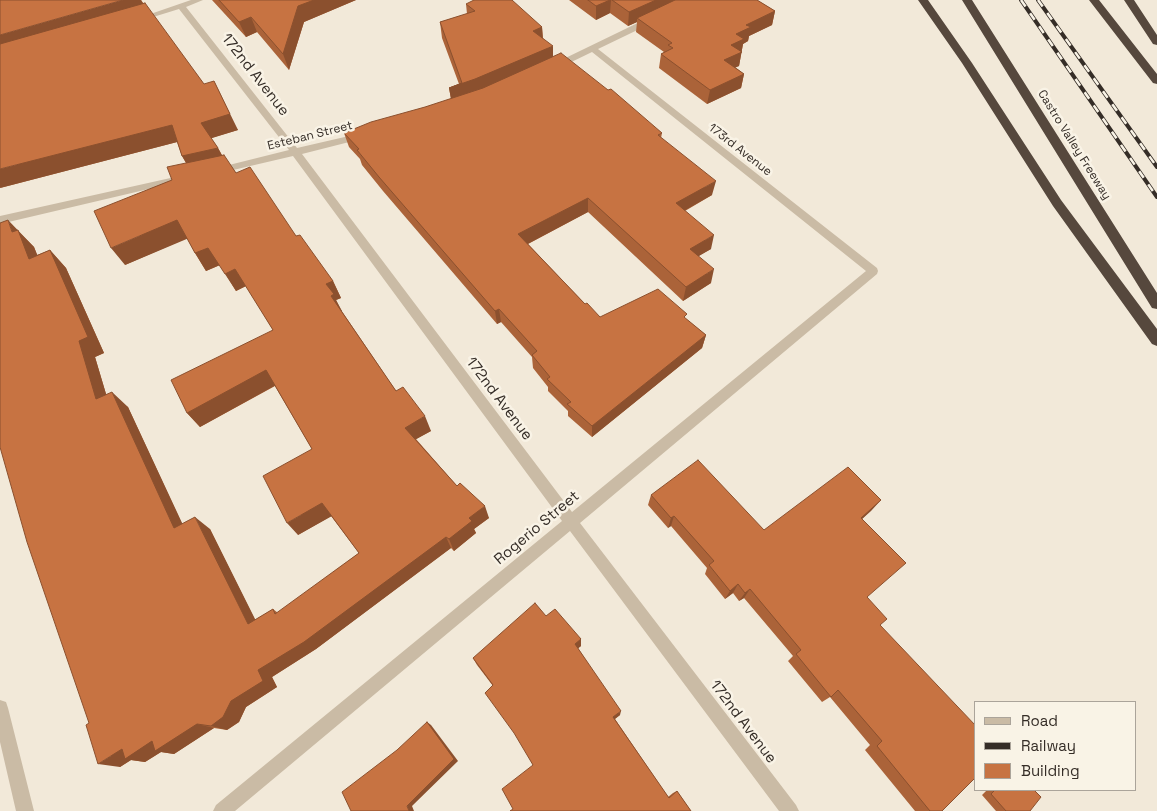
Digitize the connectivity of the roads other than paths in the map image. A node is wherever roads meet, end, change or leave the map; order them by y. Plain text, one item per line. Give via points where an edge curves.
1 (199, 0) edge
2 (924, 0) edge
3 (967, 0) edge
4 (1094, 0) edge
5 (1129, 0) edge
6 (181, 6) junction
7 (660, 16) edge
8 (124, 24) edge
9 (1157, 42) edge
10 (592, 48) junction
11 (541, 73) edge
12 (1157, 81) edge
13 (368, 135) edge
14 (296, 153) junction
15 (209, 173) edge
16 (190, 177) edge
17 (0, 220) edge
18 (873, 271) joint
19 (1157, 304) edge
20 (1157, 340) edge
21 (571, 522) junction
22 (0, 708) edge
23 (25, 811) edge
24 (222, 811) edge
25 (790, 811) edge

1 - 6 street
2 - 20 highway via 1057,203
3 - 19 highway, Castro Valley Freeway
4 - 12 highway
5 - 9 highway
6 - 8 street
6 - 14 street, 172nd Avenue
7 - 10 street
10 - 11 street
10 - 18 street, 173rd Avenue
13 - 14 street, Esteban Street
14 - 15 street, Esteban Street
14 - 21 street, 172nd Avenue
16 - 17 street
18 - 21 street, Rogerio Street
21 - 24 street, Rogerio Street
21 - 25 street, 172nd Avenue
22 - 23 street

